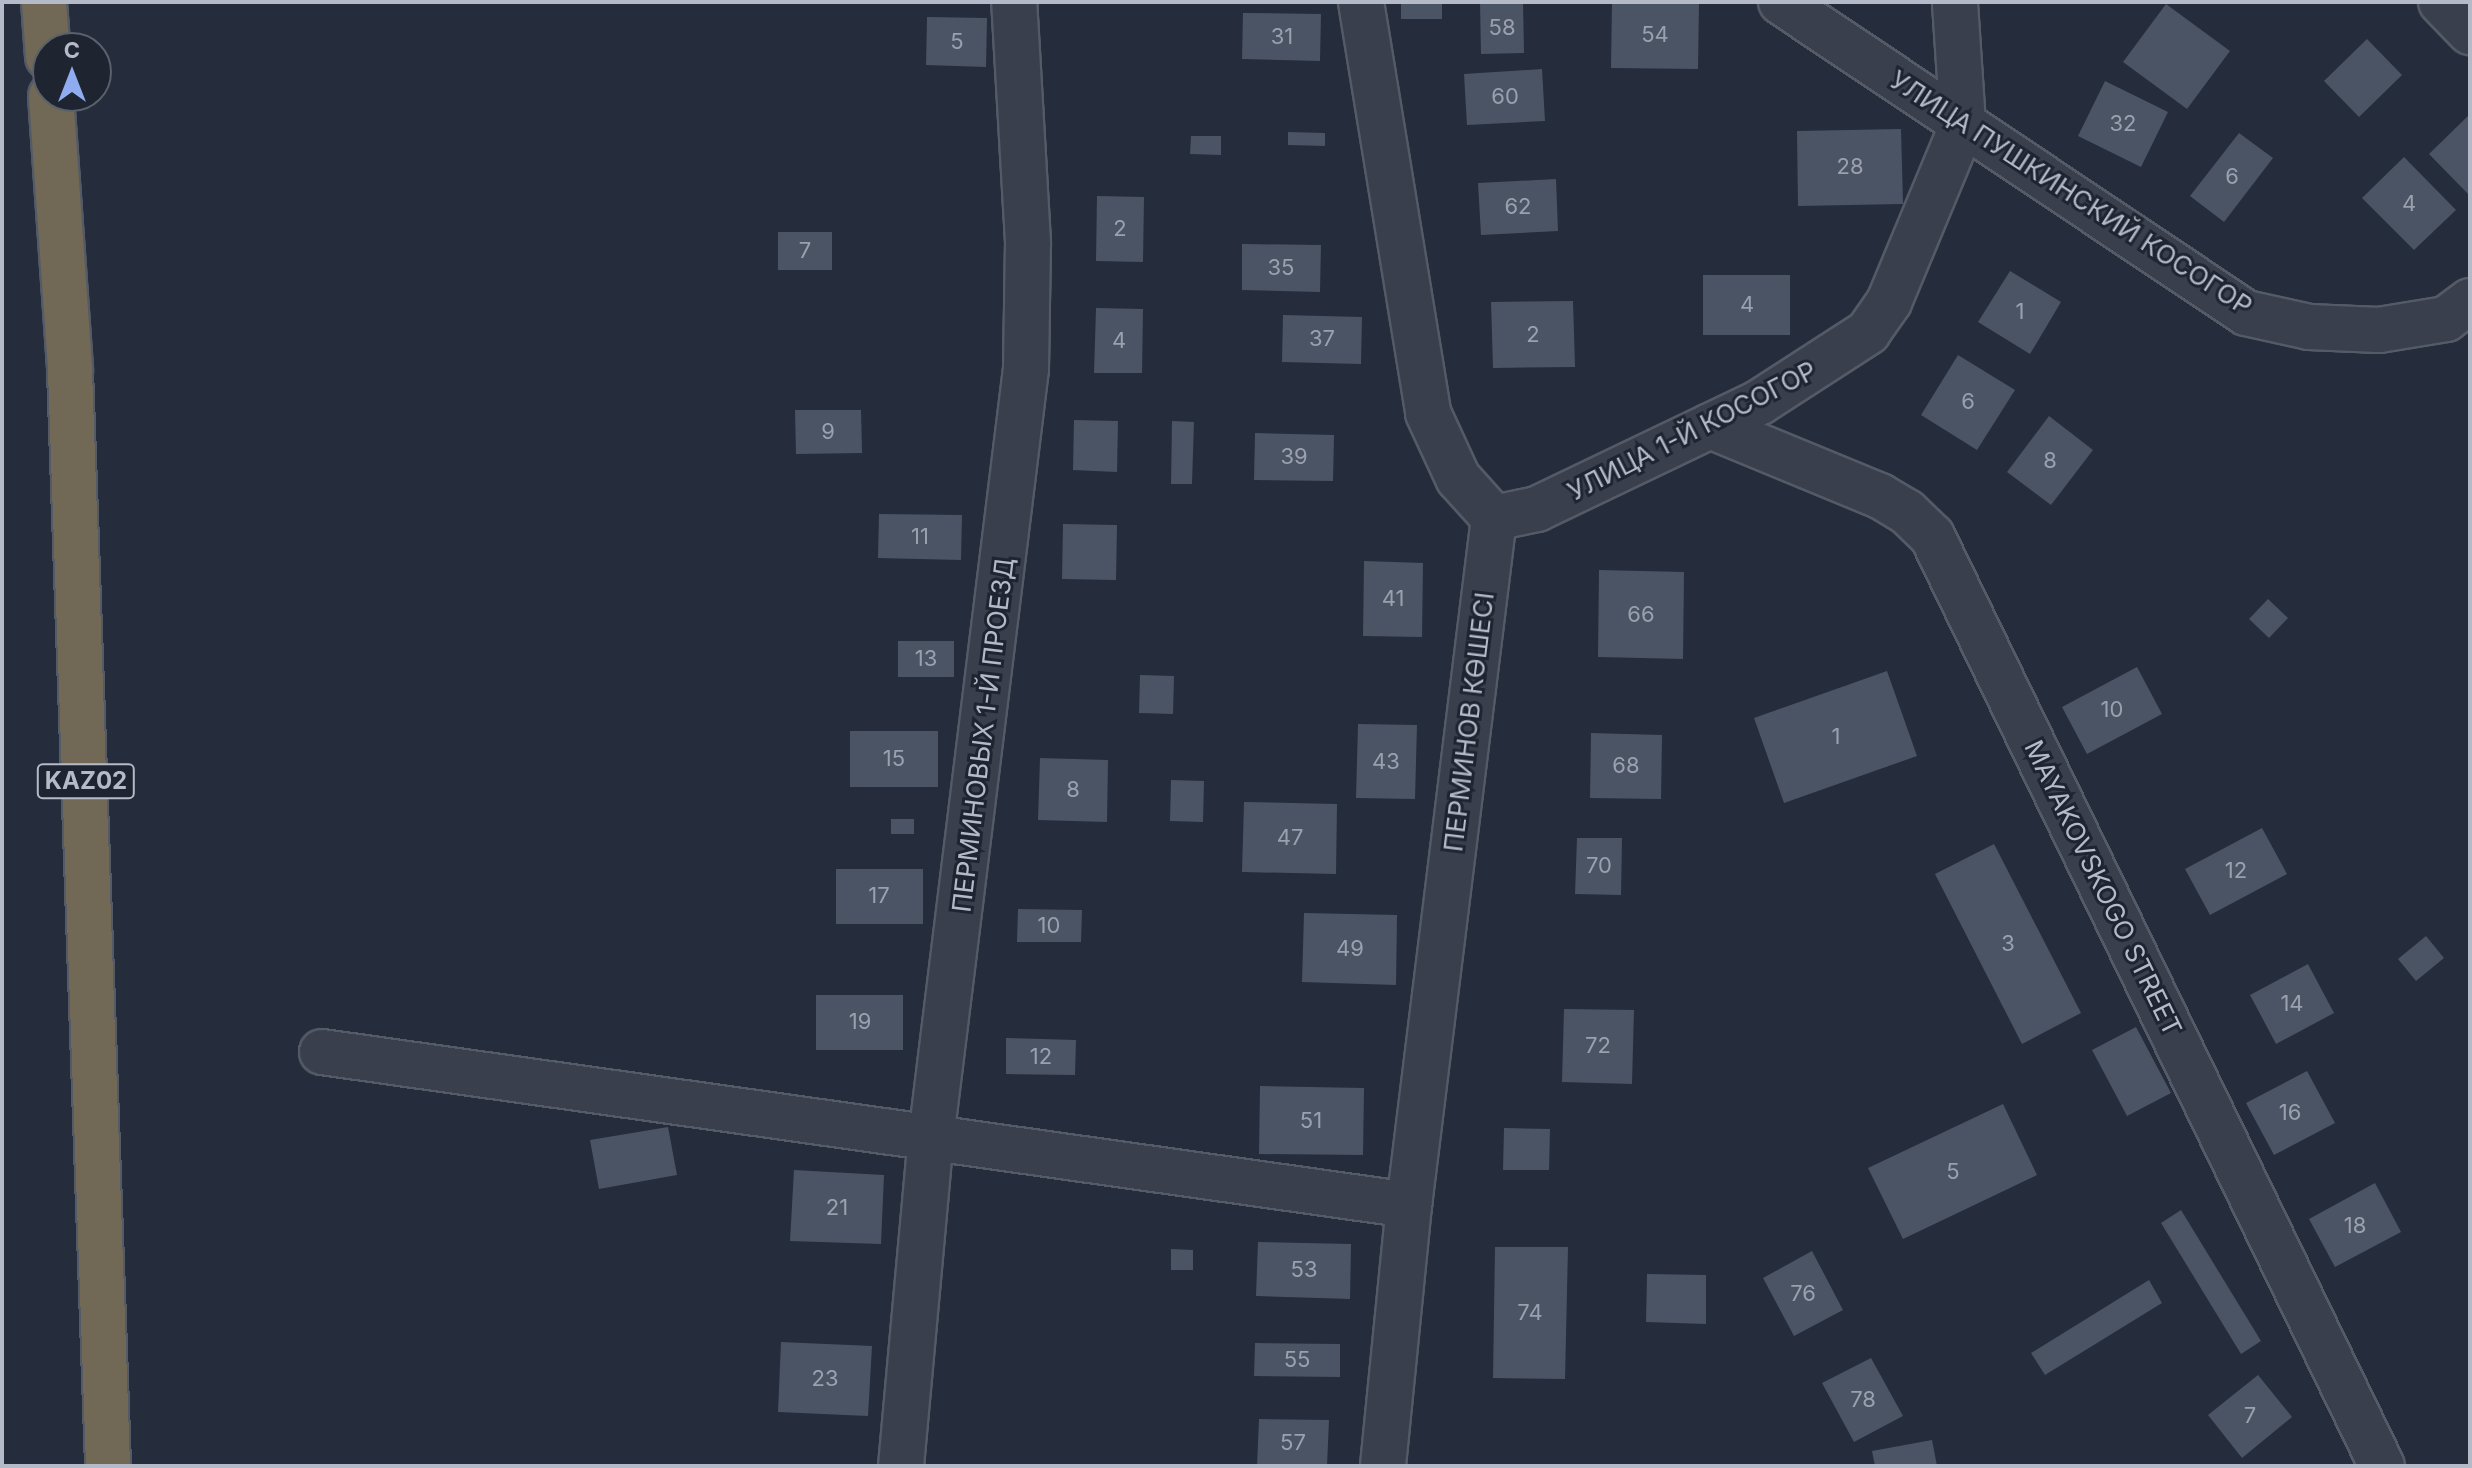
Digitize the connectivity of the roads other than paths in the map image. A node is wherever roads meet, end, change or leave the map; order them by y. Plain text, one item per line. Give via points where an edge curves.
1 (44, 2) edge
2 (1014, 2) edge
3 (1361, 2) edge
4 (1781, 2) edge
5 (1955, 2) edge
6 (2441, 2) edge
7 (46, 32) edge
8 (2470, 32) edge
9 (52, 112) edge
10 (1963, 124) junction
11 (2470, 301) edge
12 (1710, 426) junction
13 (1494, 518) junction
14 (322, 1052) dead end
15 (931, 1138) junction
16 (1409, 1205) junction
17 (108, 1466) edge
18 (901, 1466) edge
19 (1383, 1466) edge
20 (2382, 1466) edge

1 - 7 highway
2 - 15 street, ПЕРМИНОВЫХ 1-Й ПРОЕЗД via 1028,242 1026,369
3 - 13 street via 1428,413 1458,478
4 - 10 street, УЛИЦА ПУШКИНСКИЙ КОСОГОР
5 - 10 street, УЛИЦА 1-Й КОСОГОР
6 - 8 street
9 - 17 highway, KAZ02 via 70,387
10 - 11 street, УЛИЦА ПУШКИНСКИЙ КОСОГОР via 2246,313 2309,327 2379,330 2446,319
10 - 12 street, УЛИЦА 1-Й КОСОГОР via 1889,302 1868,332 1805,377
12 - 13 street, УЛИЦА 1-Й КОСОГОР via 1537,509
12 - 20 street, MAYAKOVSKOGO STREET via 1880,496 1932,536
13 - 16 street, ПЕРМИНОВ КӨШЕСІ
14 - 15 street
15 - 16 street
15 - 18 street, ПЕРМИНОВЫХ 1-Й ПРОЕЗД
16 - 19 street, ПЕРМИНОВ КӨШЕСІ

